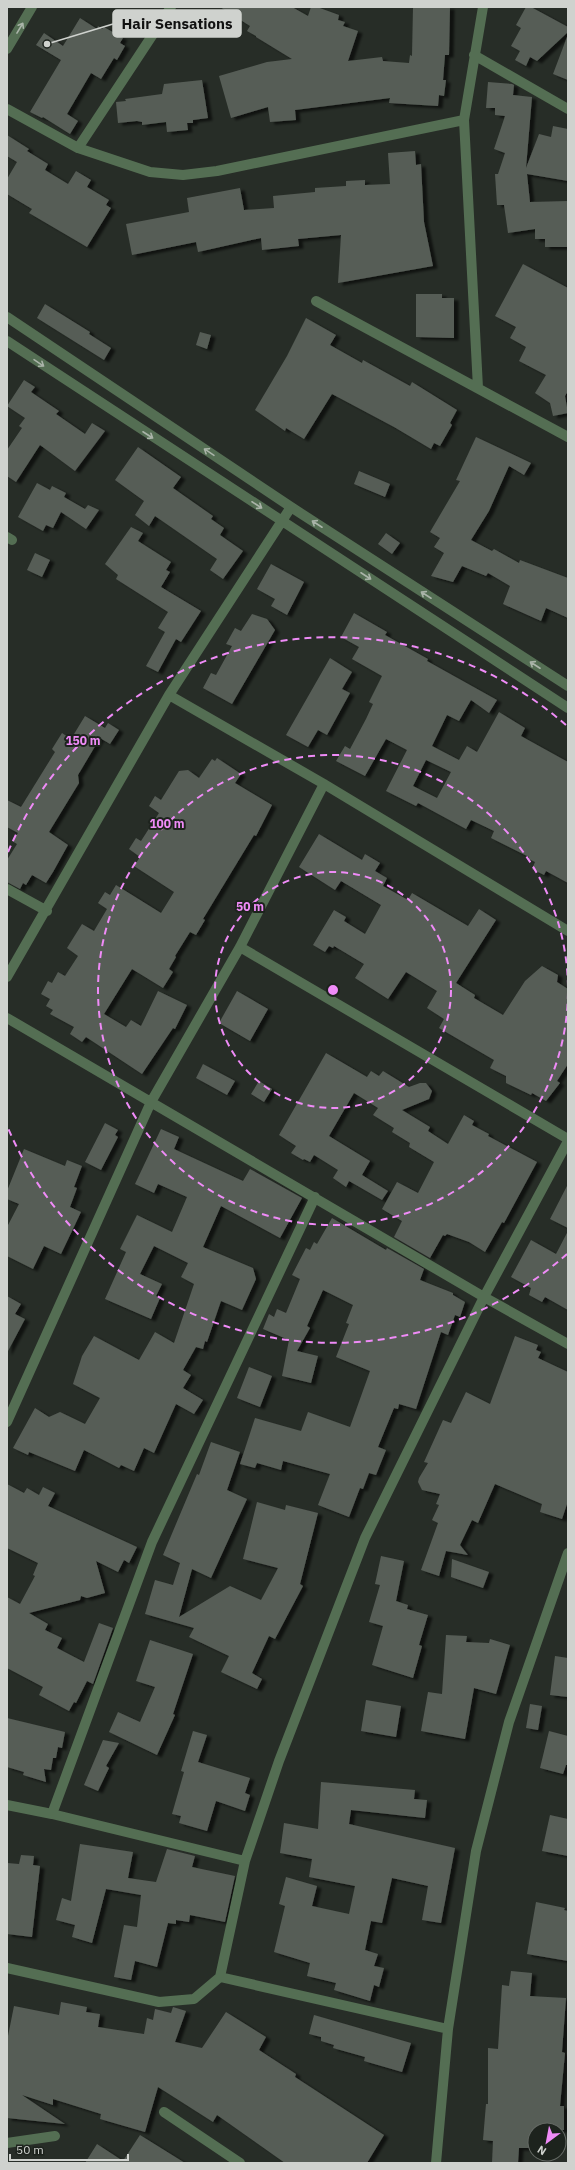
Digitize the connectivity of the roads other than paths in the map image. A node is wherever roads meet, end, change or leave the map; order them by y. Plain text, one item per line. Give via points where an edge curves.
1 (32, 7) edge
2 (172, 7) edge
3 (483, 7) edge
4 (7, 49) edge
5 (474, 55) junction
6 (7, 108) edge
7 (568, 108) edge
8 (464, 120) junction
9 (78, 148) junction
10 (316, 301) dead end
11 (7, 317) edge
12 (7, 341) edge
13 (478, 388) junction
14 (568, 437) edge
15 (291, 507) junction
16 (281, 520) junction
17 (568, 686) edge
18 (169, 695) junction
19 (568, 708) edge
20 (324, 784) junction
21 (7, 889) edge
22 (47, 911) junction
23 (568, 931) edge
24 (240, 947) junction
25 (7, 977) edge
26 (7, 1018) edge
27 (151, 1102) junction
28 (568, 1140) edge
29 (315, 1197) junction
30 (484, 1297) junction
31 (568, 1344) edge
32 (7, 1422) edge
33 (568, 1553) edge
34 (7, 1805) edge
35 (52, 1814) junction
36 (245, 1861) junction
37 (7, 1968) edge
38 (220, 1977) junction
39 (448, 2029) junction
40 (164, 2112) dead end
41 (56, 2136) dead end
42 (7, 2143) edge
43 (240, 2163) edge
44 (436, 2163) edge

4 -> 1 street
2 - 9 street
3 - 5 street
5 - 7 street
5 - 8 street
6 - 9 street
8 - 9 street via 218,171 183,174 150,172
8 - 13 street
10 - 13 street
15 -> 11 street
12 -> 16 street
13 - 14 street
15 - 16 street
17 -> 15 street
16 - 18 street
16 -> 19 street
18 - 20 street
18 - 22 street
20 - 23 street
20 - 24 street
21 - 22 street
22 - 25 street
24 - 27 street
24 - 28 street
26 - 27 street
27 - 29 street
27 - 32 street
28 - 30 street
29 - 30 street
29 - 35 street via 152,1542
30 - 31 street
30 - 36 street via 365,1538 279,1761
33 - 39 street via 509,1722 476,1851
34 - 35 street
35 - 36 street
36 - 38 street
37 - 38 street via 159,2002 194,1999
38 - 39 street
39 - 44 street
40 - 43 street
41 - 42 street

